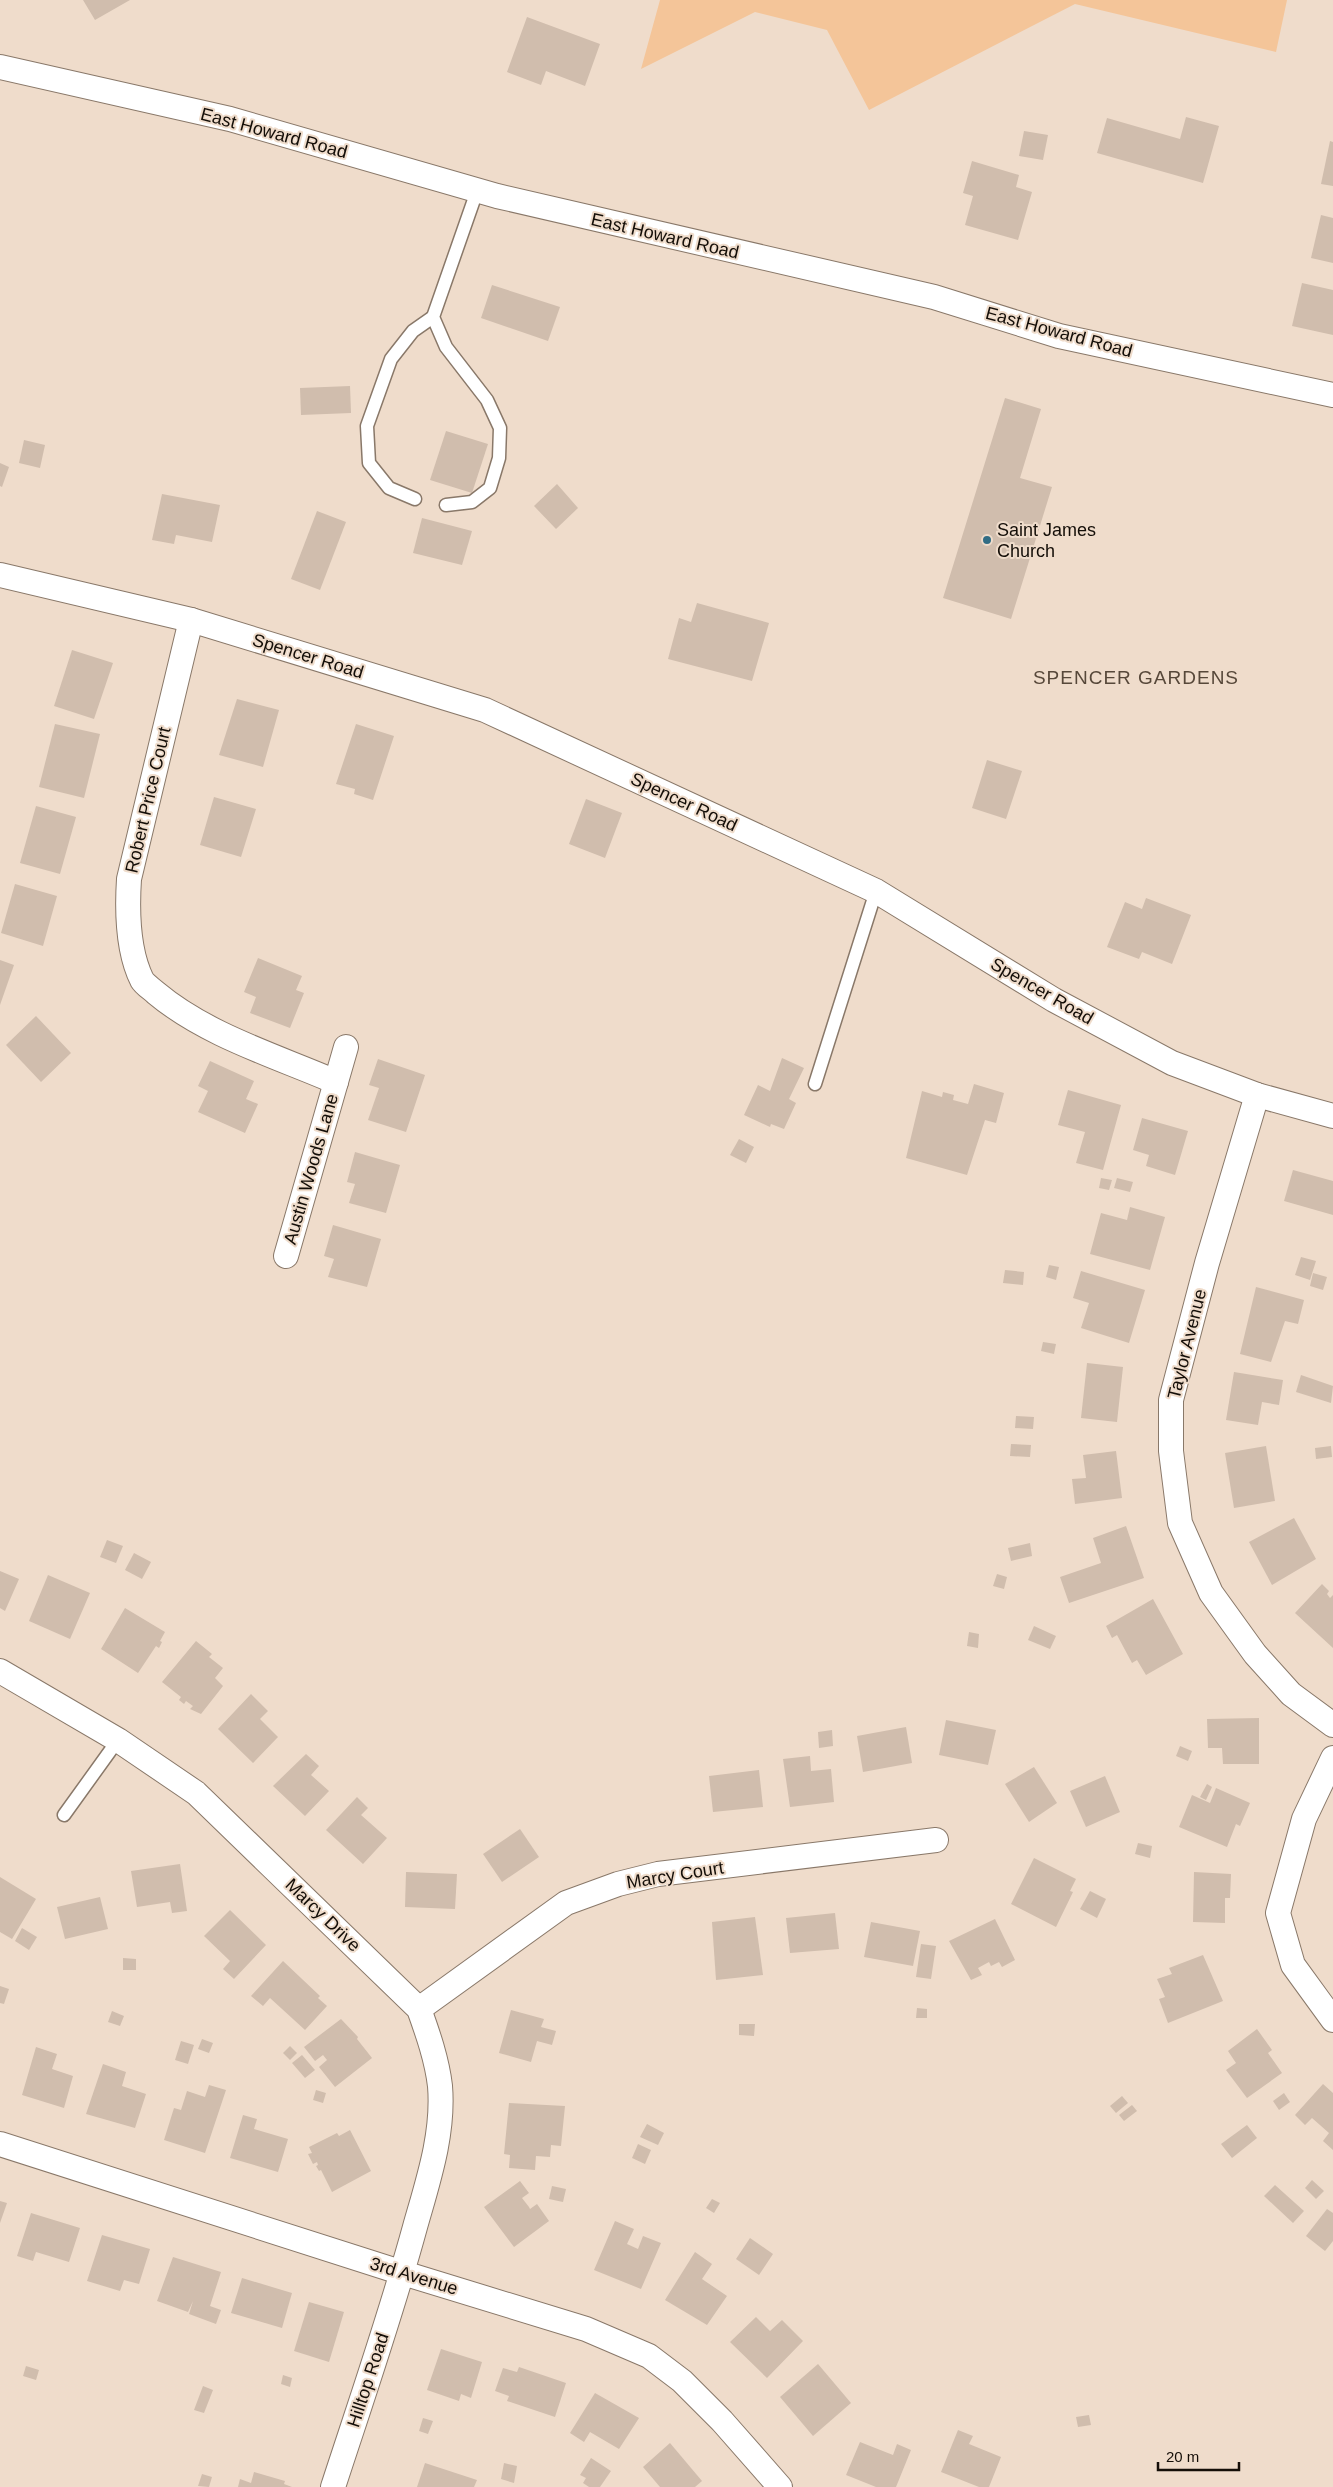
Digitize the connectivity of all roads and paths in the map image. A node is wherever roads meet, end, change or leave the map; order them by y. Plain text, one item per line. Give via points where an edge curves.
1 (0, 67) edge
2 (477, 191) junction
3 (433, 317) junction
4 (1333, 395) edge
5 (415, 499) dead end
6 (446, 505) dead end
7 (0, 575) edge
8 (191, 620) junction
9 (876, 891) junction
10 (143, 981) joint
11 (346, 1047) dead end
12 (336, 1082) junction
13 (815, 1084) dead end
14 (1257, 1094) junction
15 (1333, 1116) edge
16 (286, 1256) dead end
17 (0, 1671) edge
18 (1333, 1725) edge
19 (118, 1740) junction
20 (1333, 1758) edge
21 (64, 1815) dead end
22 (936, 1840) dead end
23 (419, 2009) junction
24 (1333, 2020) edge
25 (0, 2144) edge
26 (402, 2273) junction
27 (333, 2487) edge
28 (780, 2487) edge

1 - 2 street, East Howard Road via 230,119
2 - 3 lane
2 - 4 street, East Howard Road via 934,297 1060,336
3 - 5 lane via 413,330 392,359 367,426 369,463 389,488
3 - 6 lane via 446,347 487,400 500,428 499,458 490,488 472,502
7 - 8 street, Spencer Road
8 - 9 street, Spencer Road via 484,710
8 - 10 street, Robert Price Court via 129,879 127,914
9 - 13 lane
9 - 14 street, Spencer Road via 1054,1000 1172,1063
10 - 12 street, Austin Woods Lane via 169,1004 197,1022
11 - 12 street, Austin Woods Lane
12 - 16 street, Austin Woods Lane
14 - 15 street, Spencer Road
14 - 18 street, Taylor Avenue via 1171,1400 1170,1451 1180,1523 1211,1593 1255,1654 1291,1694
17 - 19 street, Marcy Drive
19 - 21 lane
19 - 23 street, Marcy Drive via 196,1793
20 - 24 street via 1304,1820 1278,1913 1293,1965
22 - 23 street, Marcy Court via 658,1874 618,1884 566,1903
23 - 26 street, Marcy Drive via 432,2045 440,2086 439,2128 431,2170
25 - 26 street, 3rd Avenue
26 - 27 street, Hilltop Road
26 - 28 street, 3rd Avenue via 586,2329 649,2356 682,2381

